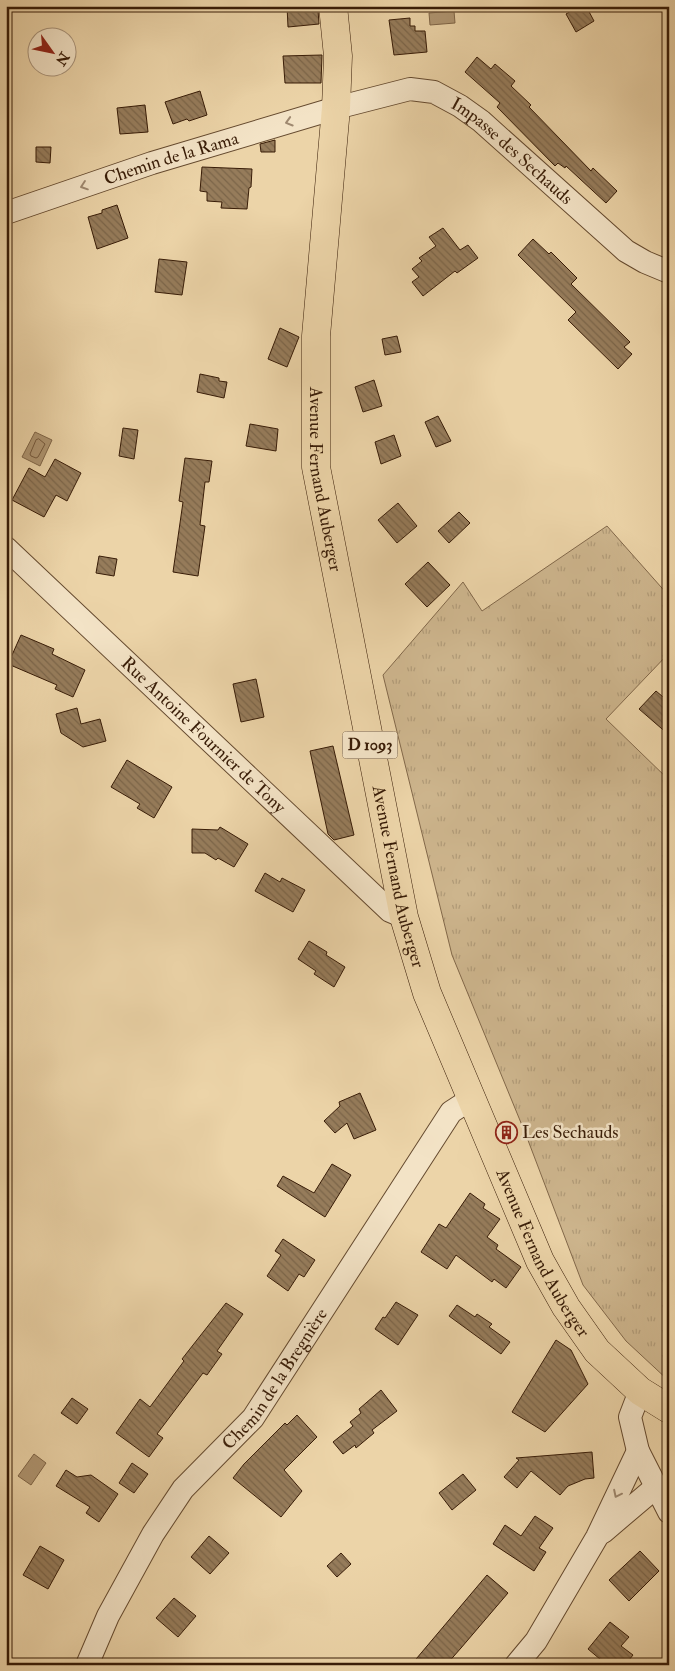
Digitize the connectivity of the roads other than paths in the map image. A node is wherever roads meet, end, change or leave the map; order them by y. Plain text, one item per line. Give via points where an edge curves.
1 (334, 6) edge
2 (336, 108) junction
3 (6, 213) edge
4 (669, 272) edge
5 (6, 548) edge
6 (404, 917) junction
7 (471, 1099) junction
8 (640, 1391) junction
9 (669, 1409) edge
10 (638, 1451) junction
11 (656, 1487) junction
12 (669, 1512) edge
13 (597, 1537) junction
14 (87, 1665) edge
15 (516, 1665) edge

1 - 2 main road, Avenue Fernand Auberger / D 1093 via 338,56
2 -> 3 street, Chemin de la Rama via 152,163
2 - 4 street, Impasse des Sechauds via 410,89 434,92 481,121 626,251
2 - 6 main road, Avenue Fernand Auberger / D 1093 via 316,336 316,467
5 - 6 street, Rue Antoine Fournier de Tony via 390,911
6 - 7 main road, Avenue Fernand Auberger / D 1093 via 427,993
7 - 8 main road, Avenue Fernand Auberger / D 1093 via 540,1261 562,1300 597,1351
7 - 14 street, Chemin de la Bregnière via 451,1112 253,1418 183,1489 153,1534 112,1608
8 - 9 main road, Avenue Fernand Auberger / D 1093
8 - 10 street via 630,1417
10 - 11 street
10 -> 13 street
11 - 12 street
11 - 13 street
13 - 15 street via 536,1641

